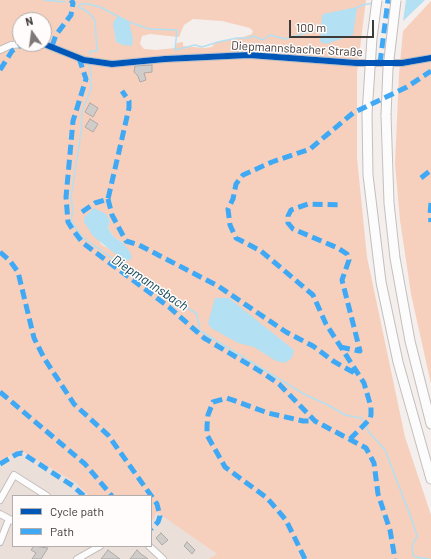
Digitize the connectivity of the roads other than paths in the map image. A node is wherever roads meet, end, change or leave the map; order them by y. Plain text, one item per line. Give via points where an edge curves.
1 (377, 0) edge
2 (396, 0) edge
3 (12, 46) edge
4 (52, 47) edge
5 (0, 50) edge
6 (431, 58) edge
7 (431, 424) edge
8 (431, 479) edge
9 (45, 495) edge
10 (0, 500) edge
11 (0, 514) edge
12 (11, 520) edge
13 (0, 542) edge
14 (98, 547) edge
15 (151, 547) edge
16 (77, 559) edge
17 (163, 559) edge

1 - 8 highway, bridge via 368,114 368,175 381,282 398,362
2 - 7 highway, bridge via 388,68 386,115 389,196 396,265 410,341
3 - 5 street
4 - 6 street, Diepmannsbacher Straße via 84,60 112,64 249,55 356,63 396,63
9 - 10 street via 14,475
11 - 12 street
12 - 13 street
14 - 16 street
15 - 17 street

